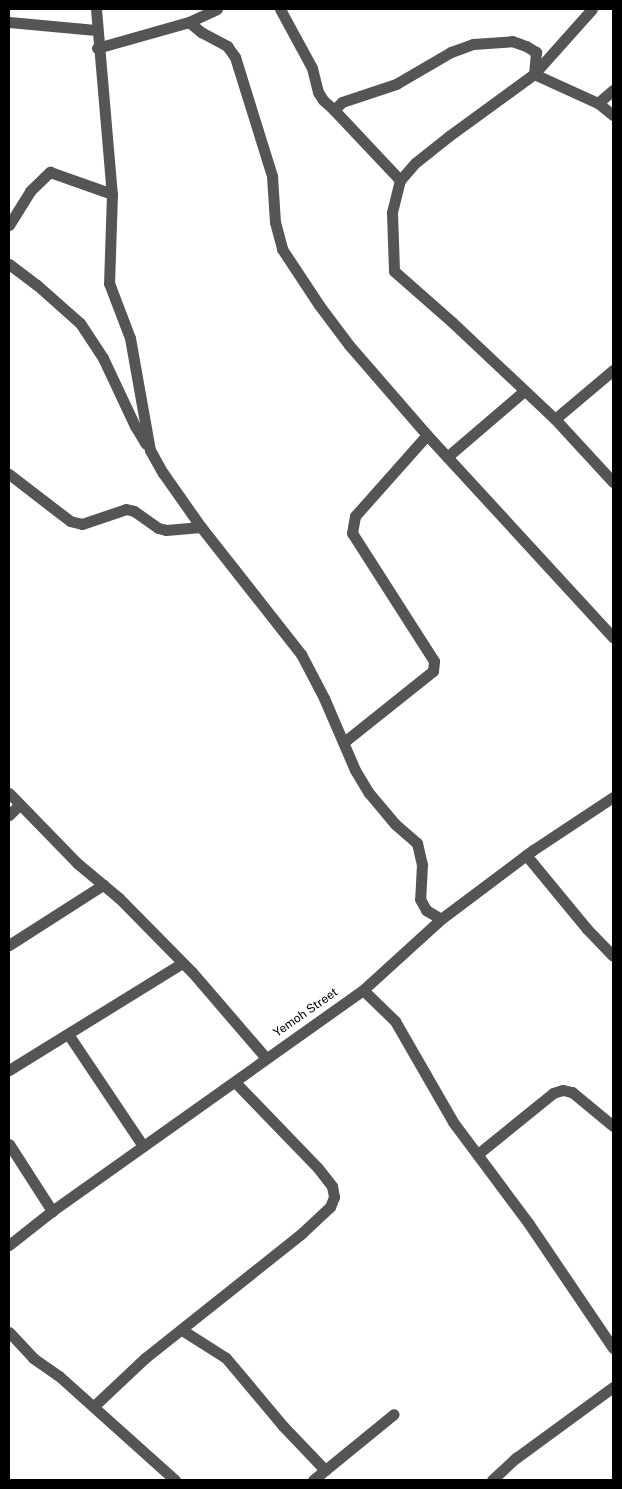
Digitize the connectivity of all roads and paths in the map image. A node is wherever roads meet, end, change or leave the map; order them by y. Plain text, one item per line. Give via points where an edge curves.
1 (96, 9) edge
2 (216, 9) edge
3 (280, 9) edge
4 (592, 9) edge
5 (9, 22) edge
6 (189, 22) junction
7 (96, 30) junction
8 (97, 48) junction
9 (534, 74) junction
10 (613, 90) edge
11 (598, 103) junction
12 (334, 110) junction
13 (613, 115) edge
14 (400, 180) junction
15 (112, 194) junction
16 (9, 224) edge
17 (9, 264) edge
18 (613, 370) edge
19 (524, 391) junction
20 (555, 420) junction
21 (427, 435) junction
22 (150, 450) junction
23 (447, 457) junction
24 (9, 474) edge
25 (613, 482) edge
26 (201, 527) junction
27 (613, 637) edge
28 (344, 742) junction
29 (9, 793) edge
30 (613, 797) edge
31 (19, 805) junction
32 (9, 815) edge
33 (526, 855) junction
34 (103, 885) junction
35 (441, 919) junction
36 (9, 945) edge
37 (613, 956) edge
38 (182, 963) junction
39 (363, 990) junction
40 (68, 1034) junction
41 (266, 1058) junction
42 (9, 1070) edge
43 (236, 1082) junction
44 (613, 1126) edge
45 (9, 1144) edge
46 (143, 1146) junction
47 (479, 1153) junction
48 (52, 1211) junction
49 (9, 1244) edge
50 (182, 1330) junction
51 (9, 1332) edge
52 (613, 1348) edge
53 (613, 1387) edge
54 (94, 1406) junction
55 (394, 1414) dead end
56 (325, 1470) junction
57 (175, 1480) edge
58 (313, 1480) edge
59 (492, 1480) edge

1 - 7 street
2 - 6 street
3 - 12 street via 312,68 318,92
4 - 9 street
5 - 7 street
6 - 8 street
6 - 21 street via 227,46 235,57 272,176 275,222 282,249 334,327
7 - 8 street
8 - 15 street
9 - 11 street
9 - 12 street via 536,52 526,46 512,41 474,44 451,52 396,84 342,102
9 - 14 street via 449,136
10 - 11 street
11 - 13 street
12 - 14 street
14 - 19 street via 392,213 394,271
15 - 16 street via 50,172 30,191
15 - 22 street via 109,283 130,338
17 - 22 street via 80,323 103,358
18 - 20 street
19 - 20 street
19 - 23 street
20 - 25 street
21 - 23 street
21 - 28 street via 355,516 352,533 434,660 433,671
22 - 26 street
23 - 27 street
24 - 26 street via 70,520 82,524 126,509 166,530
26 - 28 street via 301,654
28 - 35 street via 369,793 395,824 417,843 422,864 420,898 426,910
29 - 31 street
30 - 33 street, Yemoh Street
31 - 32 street
31 - 34 street via 76,863
33 - 35 street, Yemoh Street
33 - 37 street
34 - 36 street
34 - 38 street
35 - 39 street, Yemoh Street
38 - 40 street
38 - 41 street
39 - 41 street, Yemoh Street
39 - 47 street via 395,1021 453,1122
40 - 42 street
40 - 46 street
41 - 43 street, Yemoh Street
43 - 46 street, Yemoh Street
43 - 50 street via 317,1167 332,1186 334,1197 330,1207 302,1233
44 - 47 street via 572,1092 564,1090 553,1093
45 - 48 street
46 - 48 street, Yemoh Street
47 - 52 street
48 - 49 street, Yemoh Street
50 - 54 street via 145,1358
50 - 56 street via 226,1358
51 - 54 street via 33,1358
53 - 59 street via 516,1458
54 - 57 street
55 - 56 street
56 - 58 street

